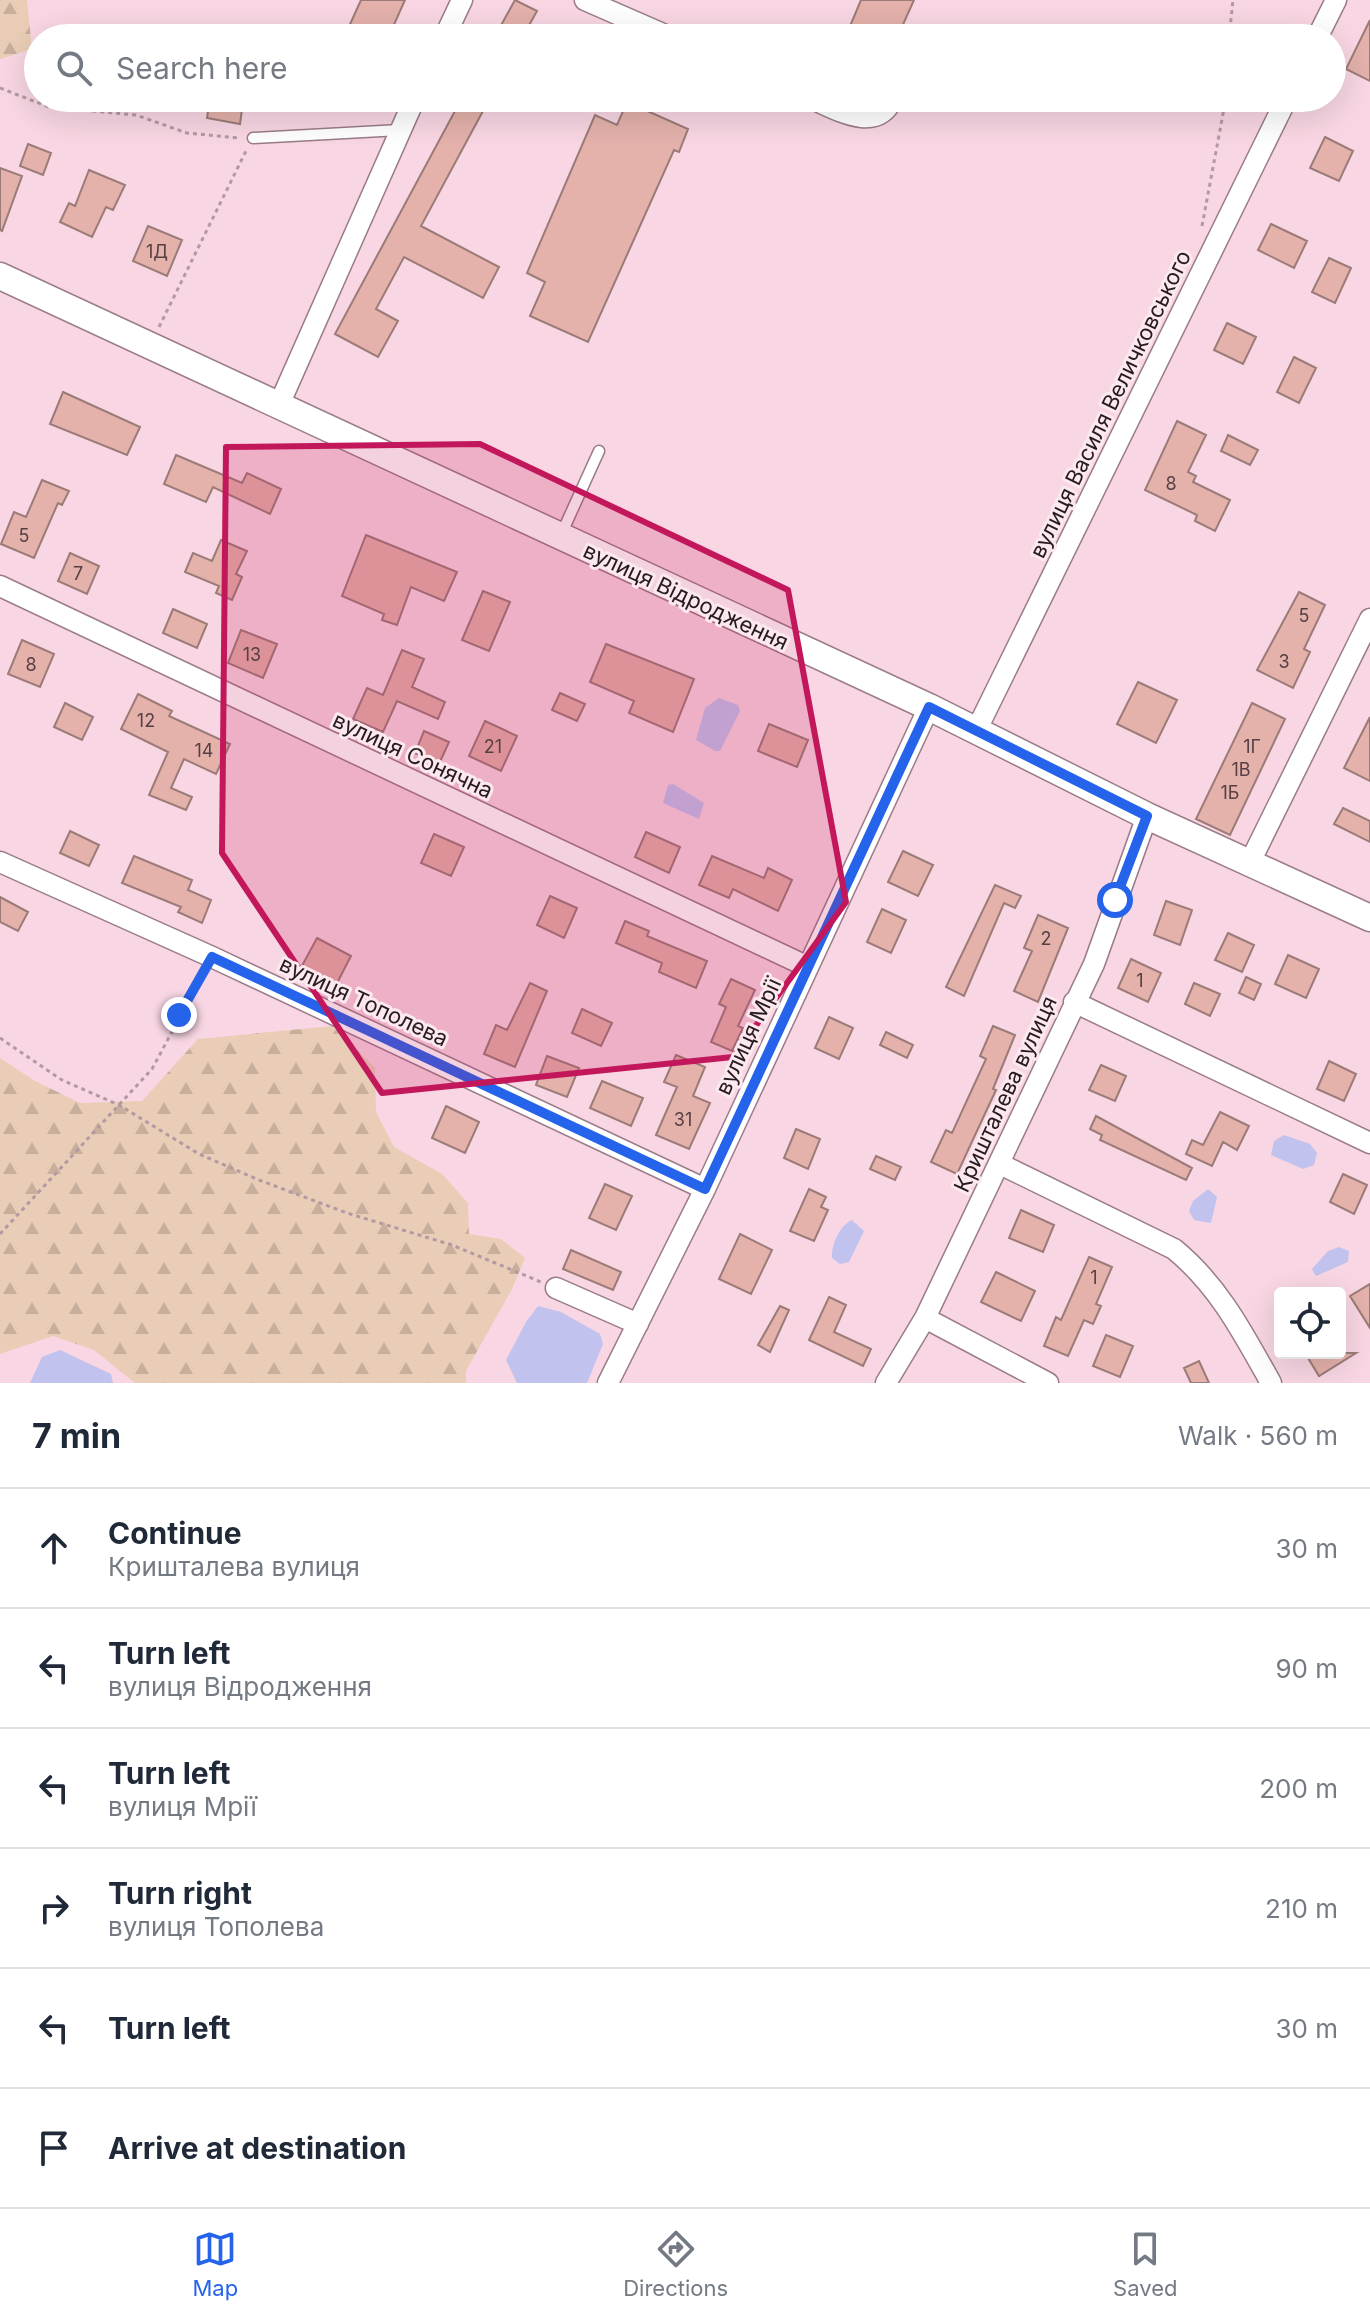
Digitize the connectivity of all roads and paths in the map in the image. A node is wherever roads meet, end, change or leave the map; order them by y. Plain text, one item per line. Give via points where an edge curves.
1 (462, 0) edge
2 (585, 0) edge
3 (1233, 0) edge
4 (1336, 0) edge
5 (451, 24) edge
6 (640, 24) edge
7 (1230, 24) edge
8 (1324, 24) edge
9 (0, 88) edge
10 (24, 97) edge
11 (103, 112) edge
12 (408, 112) edge
13 (843, 112) edge
14 (883, 112) edge
15 (1223, 112) edge
16 (1280, 112) edge
17 (400, 130) junction
18 (253, 138) junction
19 (1201, 232) dead end
20 (0, 276) edge
21 (149, 348) junction
22 (278, 407) junction
23 (599, 451) dead end
24 (559, 538) junction
25 (0, 586) edge
26 (1370, 619) edge
27 (929, 707) junction
28 (976, 731) junction
29 (1147, 816) junction
30 (0, 862) edge
31 (1250, 862) junction
32 (1370, 918) edge
33 (212, 957) junction
34 (806, 966) junction
35 (1074, 1002) junction
36 (0, 1038) edge
37 (119, 1105) junction
38 (1370, 1143) edge
39 (1000, 1164) junction
40 (705, 1189) junction
41 (0, 1234) edge
42 (556, 1288) joint
43 (925, 1318) junction
44 (638, 1324) junction
45 (608, 1383) edge
46 (886, 1383) edge
47 (1048, 1383) edge
48 (1271, 1383) edge

1 - 5 street
2 - 6 street
3 - 7 path
4 - 8 street
9 - 10 path
11 - 18 path via 136,115 187,133
12 - 17 street
13 - 14 street via 873,118
15 - 19 path
16 - 28 street, вулиця Василя Величковського
17 - 18 lane
17 - 22 street
18 - 21 path
20 - 21 street, вулиця Відродження
21 - 22 street, вулиця Відродження
22 - 24 street, вулиця Відродження
23 - 24 lane
24 - 27 street, вулиця Відродження
25 - 34 street, вулиця Сонячна
26 - 31 street
27 - 28 street, вулиця Відродження
27 - 34 street, вулиця Мрії
28 - 29 street, вулиця Відродження
29 - 31 street, вулиця Відродження
29 - 35 street, Кришталева вулиця via 1094,964
30 - 33 street, вулиця Тополева
31 - 32 street, вулиця Відродження
33 - 37 path via 152,1069
33 - 40 street, вулиця Тополева
34 - 40 street, вулиця Мрії
35 - 38 street
35 - 39 street, Кришталева вулиця
36 - 37 path via 62,1080
37 - 41 path
37 - 42 path via 199,1154 259,1180 452,1245
39 - 43 street, Кришталева вулиця
39 - 48 street via 1186,1258 1227,1303
40 - 44 street, вулиця Мрії
42 - 44 street
43 - 46 street, Кришталева вулиця
43 - 47 street
44 - 45 street, вулиця Мрії

